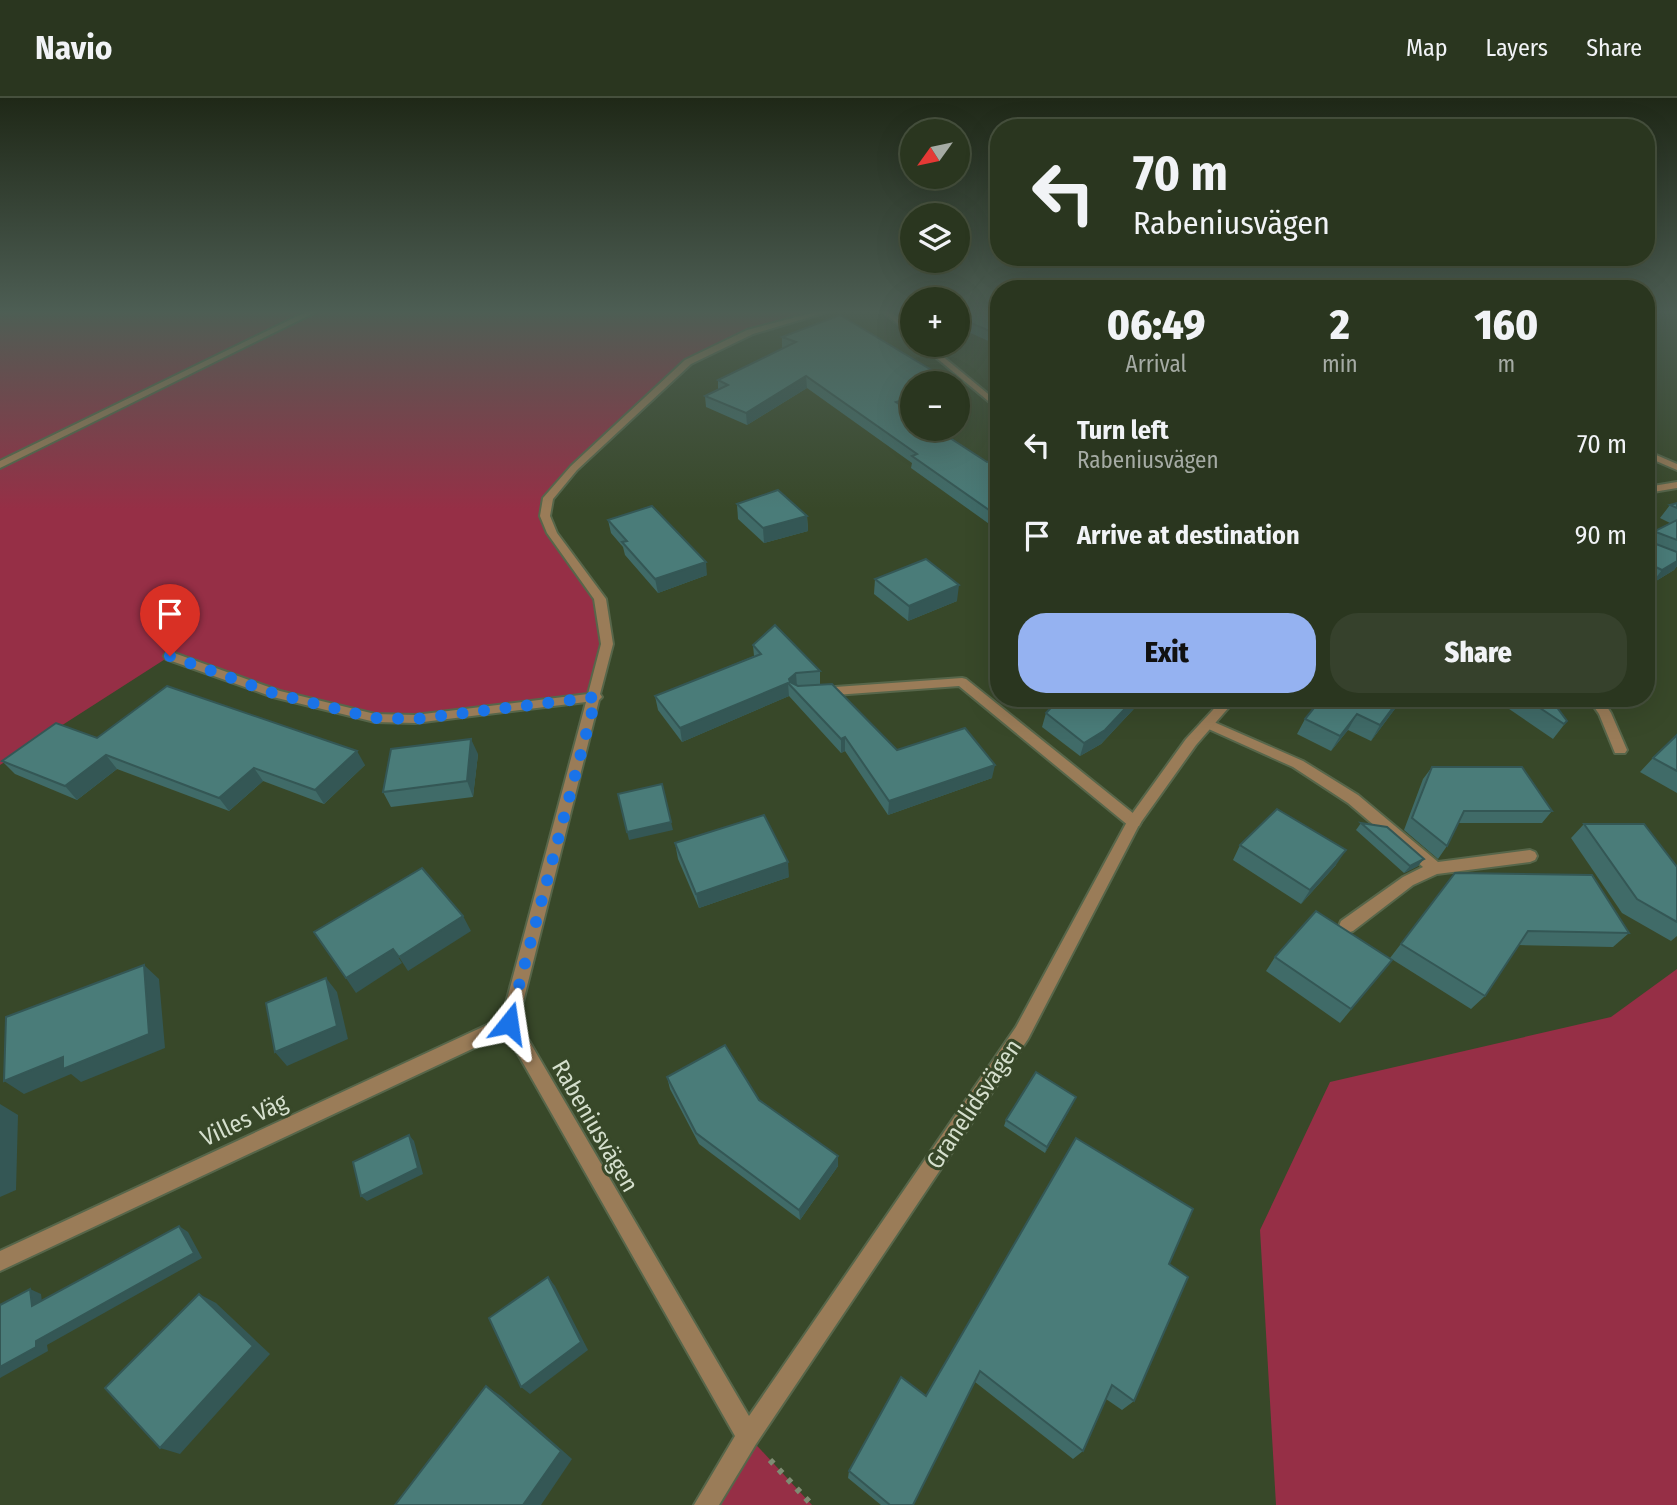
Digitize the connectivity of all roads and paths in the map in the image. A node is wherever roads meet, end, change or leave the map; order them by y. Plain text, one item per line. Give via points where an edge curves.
1 (177, 378) edge
2 (671, 378) edge
3 (964, 378) edge
4 (990, 399) edge
5 (1655, 457) edge
6 (0, 464) edge
7 (1677, 467) edge
8 (1677, 485) edge
9 (1655, 489) edge
10 (170, 656) dead end
11 (811, 692) edge
12 (596, 697) junction
13 (990, 704) edge
14 (993, 707) edge
15 (1222, 707) edge
16 (1601, 707) edge
17 (1207, 723) junction
18 (1620, 750) dead end
19 (1135, 821) junction
20 (1530, 856) dead end
21 (1435, 868) junction
22 (1347, 926) dead end
23 (509, 1023) junction
24 (0, 1261) edge
25 (748, 1436) junction
26 (706, 1505) edge
27 (812, 1505) edge

1 - 6 street
2 - 12 street via 548,498 545,516 552,533 600,599 607,644
3 - 4 street
5 - 7 street
8 - 9 street
10 - 12 street via 276,694 374,718 415,719
11 - 13 street via 962,682
12 - 23 street
14 - 19 street
15 - 17 street, Granelidsvägen
16 - 18 street
17 - 19 street, Granelidsvägen
17 - 21 street via 1298,764 1396,832
19 - 25 street, Granelidsvägen via 1022,1033
20 - 21 street
21 - 22 street via 1408,881
23 - 24 street, Villes Väg
23 - 25 street, Rabeniusvägen
25 - 26 street, Granelidsvägen
25 - 27 path

